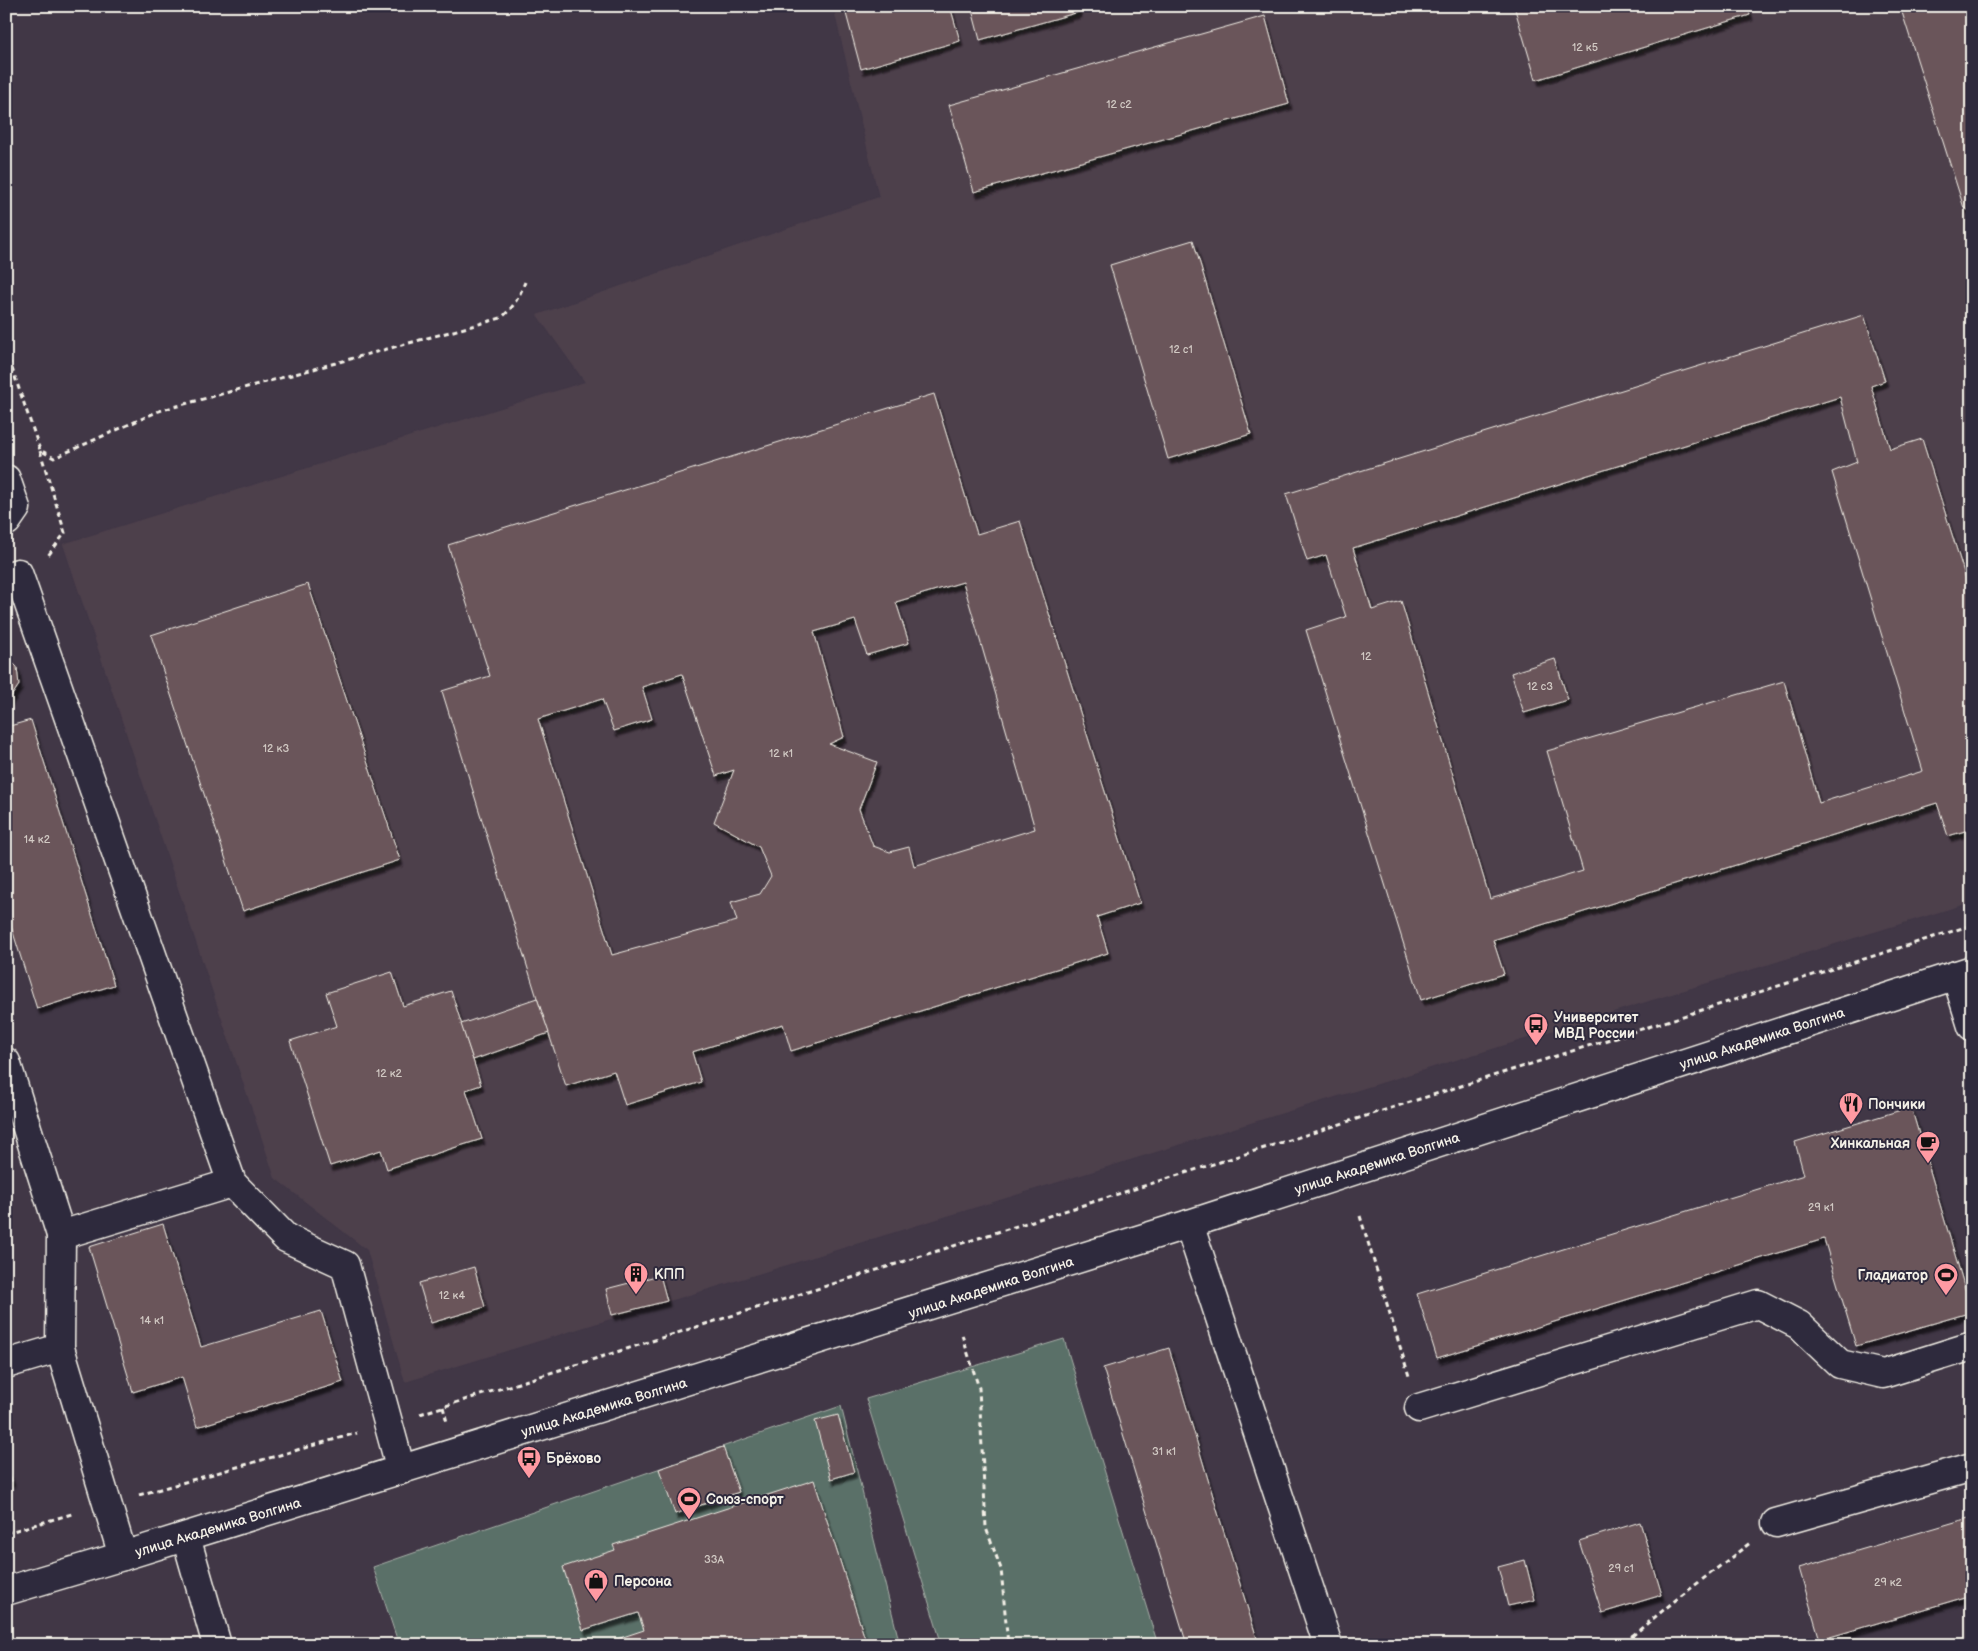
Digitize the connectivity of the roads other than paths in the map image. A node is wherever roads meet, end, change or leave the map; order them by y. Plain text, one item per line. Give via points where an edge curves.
1 (6, 479) edge
2 (7, 521) edge
3 (6, 577) edge
4 (1964, 972) edge
5 (1972, 1026) edge
6 (6, 1062) edge
7 (232, 1183) junction
8 (1189, 1224) junction
9 (61, 1235) junction
10 (1972, 1346) edge
11 (60, 1348) junction
12 (6, 1364) edge
13 (1419, 1408) road end
14 (1972, 1467) edge
15 (402, 1470) junction
16 (1776, 1523) road end
17 (186, 1537) junction
18 (123, 1556) junction
19 (6, 1591) edge
20 (217, 1645) edge
21 (1328, 1645) edge

1 - 2 street via 16,508
3 - 7 street via 18,573
4 - 5 street
4 - 8 street, улица Академика Волгина
6 - 9 street
7 - 9 street
7 - 15 street via 286,1238 346,1265
8 - 15 street, улица Академика Волгина
8 - 21 street
9 - 11 street
10 - 13 street via 1883,1374 1840,1364 1799,1325 1758,1304
11 - 12 street
11 - 18 street
14 - 16 street
15 - 17 street, улица Академика Волгина
17 - 18 street, улица Академика Волгина
17 - 20 street
18 - 19 street, улица Академика Волгина

